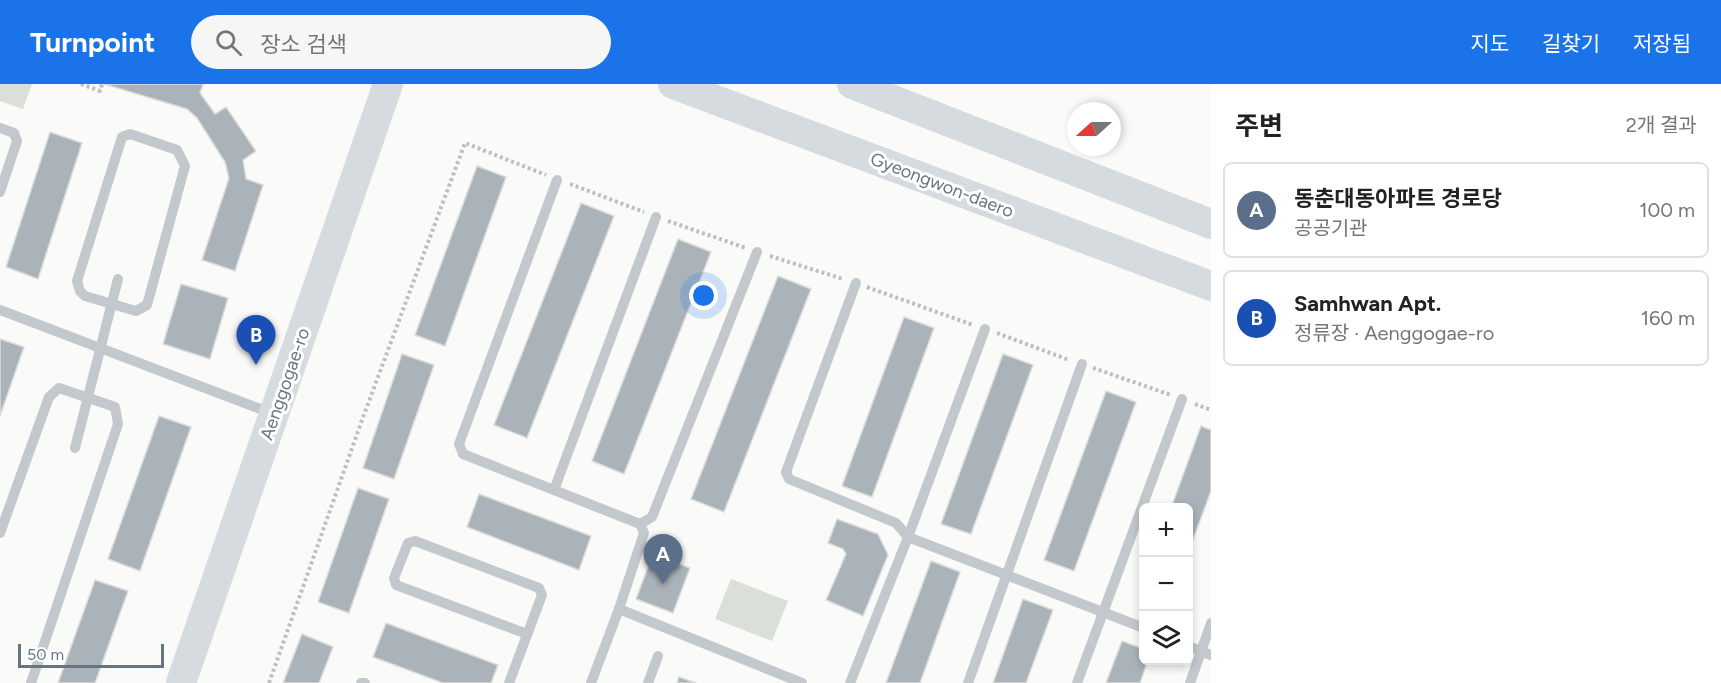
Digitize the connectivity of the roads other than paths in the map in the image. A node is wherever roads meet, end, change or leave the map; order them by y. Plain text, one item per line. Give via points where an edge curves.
1 (388, 84) edge
2 (673, 84) edge
3 (852, 84) edge
4 (0, 128) edge
5 (557, 180) road end
6 (0, 192) edge
7 (656, 217) road end
8 (1211, 224) edge
9 (757, 252) road end
10 (118, 279) dead end
11 (856, 283) road end
12 (1211, 286) edge
13 (111, 304) junction
14 (0, 310) edge
15 (985, 329) road end
16 (101, 348) junction
17 (1082, 364) road end
18 (88, 396) junction
19 (1182, 399) road end
20 (274, 414) junction
21 (75, 448) dead end
22 (554, 490) junction
23 (640, 524) junction
24 (0, 533) edge
25 (908, 537) junction
26 (1007, 575) junction
27 (619, 609) junction
28 (1102, 612) junction
29 (1211, 623) edge
30 (1139, 626) edge
31 (527, 634) junction
32 (1206, 653) edge
33 (658, 656) dead end
34 (32, 683) edge
35 (181, 683) edge
36 (509, 683) edge
37 (591, 683) edge
38 (648, 683) edge
39 (802, 683) edge
40 (850, 683) edge
41 (968, 683) edge
42 (1077, 683) edge
43 (1190, 683) edge

1 - 20 main road, Aenggogae-ro
2 - 12 main road, Gyeongwon-daero
3 - 8 main road
4 - 6 lane via 14,133 16,141
5 - 22 lane via 459,444 463,454
7 - 22 lane
9 - 23 lane via 652,517
10 - 13 lane
11 - 25 lane via 786,472 789,478 896,523
13 - 13 lane via 85,296 77,281 122,137 130,134 177,150 185,166 147,305 136,311
13 - 16 lane
14 - 16 lane
15 - 25 lane
16 - 18 lane
16 - 20 lane
17 - 26 lane
18 - 21 lane
18 - 24 lane via 59,388 49,397
18 - 34 lane via 115,407 118,424
19 - 28 lane
20 - 35 main road, Aenggogae-ro
22 - 23 lane
23 - 27 lane via 644,532
25 - 26 lane
25 - 40 lane
26 - 28 lane
26 - 41 lane
27 - 37 lane
27 - 39 lane
28 - 30 lane
28 - 42 lane
29 - 32 lane
31 - 31 lane via 542,595 539,588 415,541 408,543 394,578 396,585
31 - 36 lane
32 - 43 lane
33 - 38 lane

